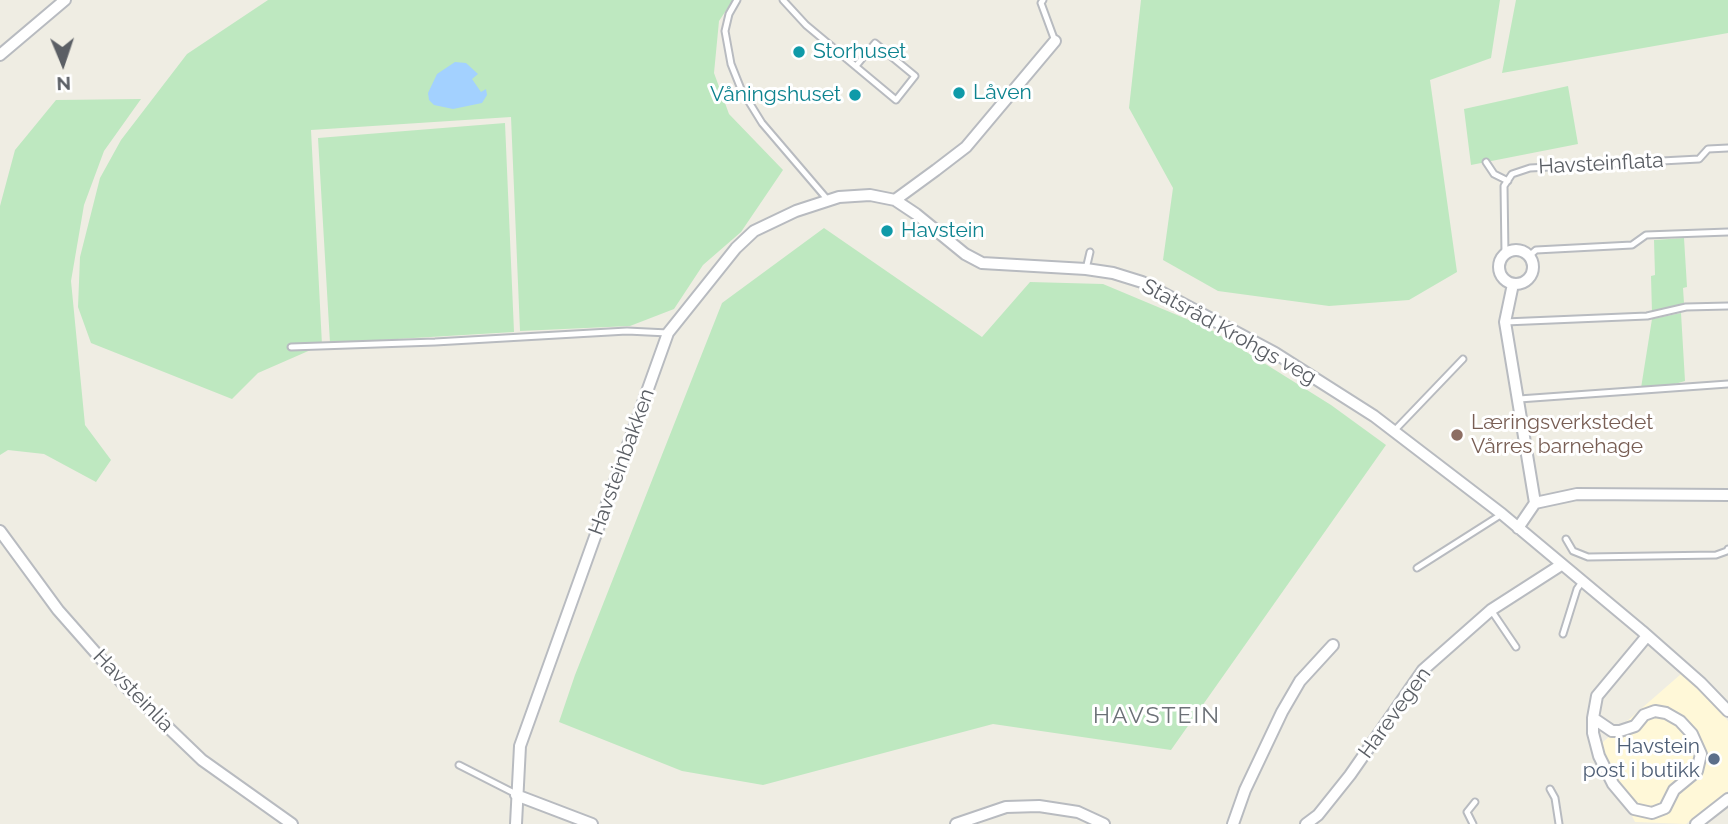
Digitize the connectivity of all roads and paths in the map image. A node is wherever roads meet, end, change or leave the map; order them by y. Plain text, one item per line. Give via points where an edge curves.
1 (65, 0) edge
2 (737, 0) edge
3 (783, 0) edge
4 (1044, 0) edge
5 (1055, 41) joint
6 (0, 55) edge
7 (856, 66) junction
8 (1728, 148) edge
9 (1486, 162) dead end
10 (1508, 181) junction
11 (827, 200) junction
12 (895, 200) junction
13 (1728, 232) edge
14 (1090, 252) dead end
15 (1505, 254) junction
16 (1529, 256) junction
17 (1086, 269) junction
18 (1513, 284) junction
19 (1728, 306) edge
20 (1506, 322) junction
21 (668, 333) junction
22 (290, 347) dead end
23 (1463, 359) dead end
24 (1728, 384) edge
25 (1517, 399) junction
26 (1394, 431) junction
27 (1728, 495) edge
28 (1535, 503) junction
29 (1502, 514) junction
30 (1518, 528) junction
31 (2, 538) edge
32 (1566, 539) dead end
33 (1728, 549) edge
34 (1561, 565) junction
35 (1417, 568) dead end
36 (1581, 582) junction
37 (1491, 610) junction
38 (1563, 634) dead end
39 (1647, 636) junction
40 (1333, 645) dead end
41 (1516, 647) dead end
42 (1728, 710) edge
43 (1593, 718) junction
44 (459, 765) dead end
45 (1550, 789) dead end
46 (516, 794) junction
47 (1728, 799) edge
48 (1475, 802) dead end
49 (1708, 815) junction
50 (292, 824) edge
51 (516, 824) edge
52 (592, 824) edge
53 (956, 824) edge
54 (1104, 824) edge
55 (1233, 824) edge
56 (1306, 824) edge
57 (1473, 824) edge
58 (1559, 824) edge
59 (1696, 824) edge
60 (1716, 824) edge

1 - 6 street
2 - 11 lane via 725,31 741,89 762,123
3 - 7 lane
4 - 5 lane via 1041,3
5 - 12 street via 966,147
7 - 7 lane via 896,100 915,76 875,43
8 - 10 lane, Havsteinflata via 1708,149 1699,159 1530,168 1512,174
9 - 10 lane via 1494,174
10 - 15 lane, Havsteinflata via 1504,186
11 - 12 street, Statsråd Krohgs veg via 870,195
11 - 21 street, Havsteinbakken via 754,231
12 - 17 street, Statsråd Krohgs veg via 982,263
13 - 16 lane via 1646,235 1632,245 1536,250
14 - 17 lane
15 - 16 street via 1516,250
15 - 18 street, Havsteinflata via 1500,272
16 - 18 street via 1530,276
17 - 26 street, Statsråd Krohgs veg via 1142,282 1190,307 1275,353
18 - 20 street
19 - 20 lane via 1686,307 1647,316
20 - 25 street
21 - 22 lane via 627,331
21 - 46 street, Havsteinbakken via 520,746
23 - 26 lane
24 - 25 lane
25 - 28 street
26 - 29 street, Statsråd Krohgs veg
27 - 28 street via 1577,494
28 - 30 street
29 - 30 street, Statsråd Krohgs veg
29 - 35 lane
30 - 34 street, Statsråd Krohgs veg
31 - 50 street, Havsteinlia via 125,687 202,760
32 - 33 lane via 1573,551 1588,557 1716,555
34 - 36 street, Statsråd Krohgs veg
34 - 37 street, Harevegen
36 - 38 lane
36 - 39 street, Statsråd Krohgs veg
37 - 41 lane
37 - 56 street, Harevegen via 1423,670 1350,775
39 - 42 street, Statsråd Krohgs veg
39 - 43 street via 1597,696
40 - 55 street via 1300,681 1282,712
43 - 43 street via 1599,756 1613,784 1634,809 1653,813 1665,808 1674,790 1697,771 1701,754 1692,734 1666,713 1654,711 1620,731
44 - 46 lane
45 - 58 lane via 1556,798
46 - 51 street, Havsteinbakken
46 - 52 street
47 - 49 street
48 - 57 lane via 1467,812
49 - 59 street
49 - 60 lane
53 - 54 street via 1006,807 1039,806 1077,812

